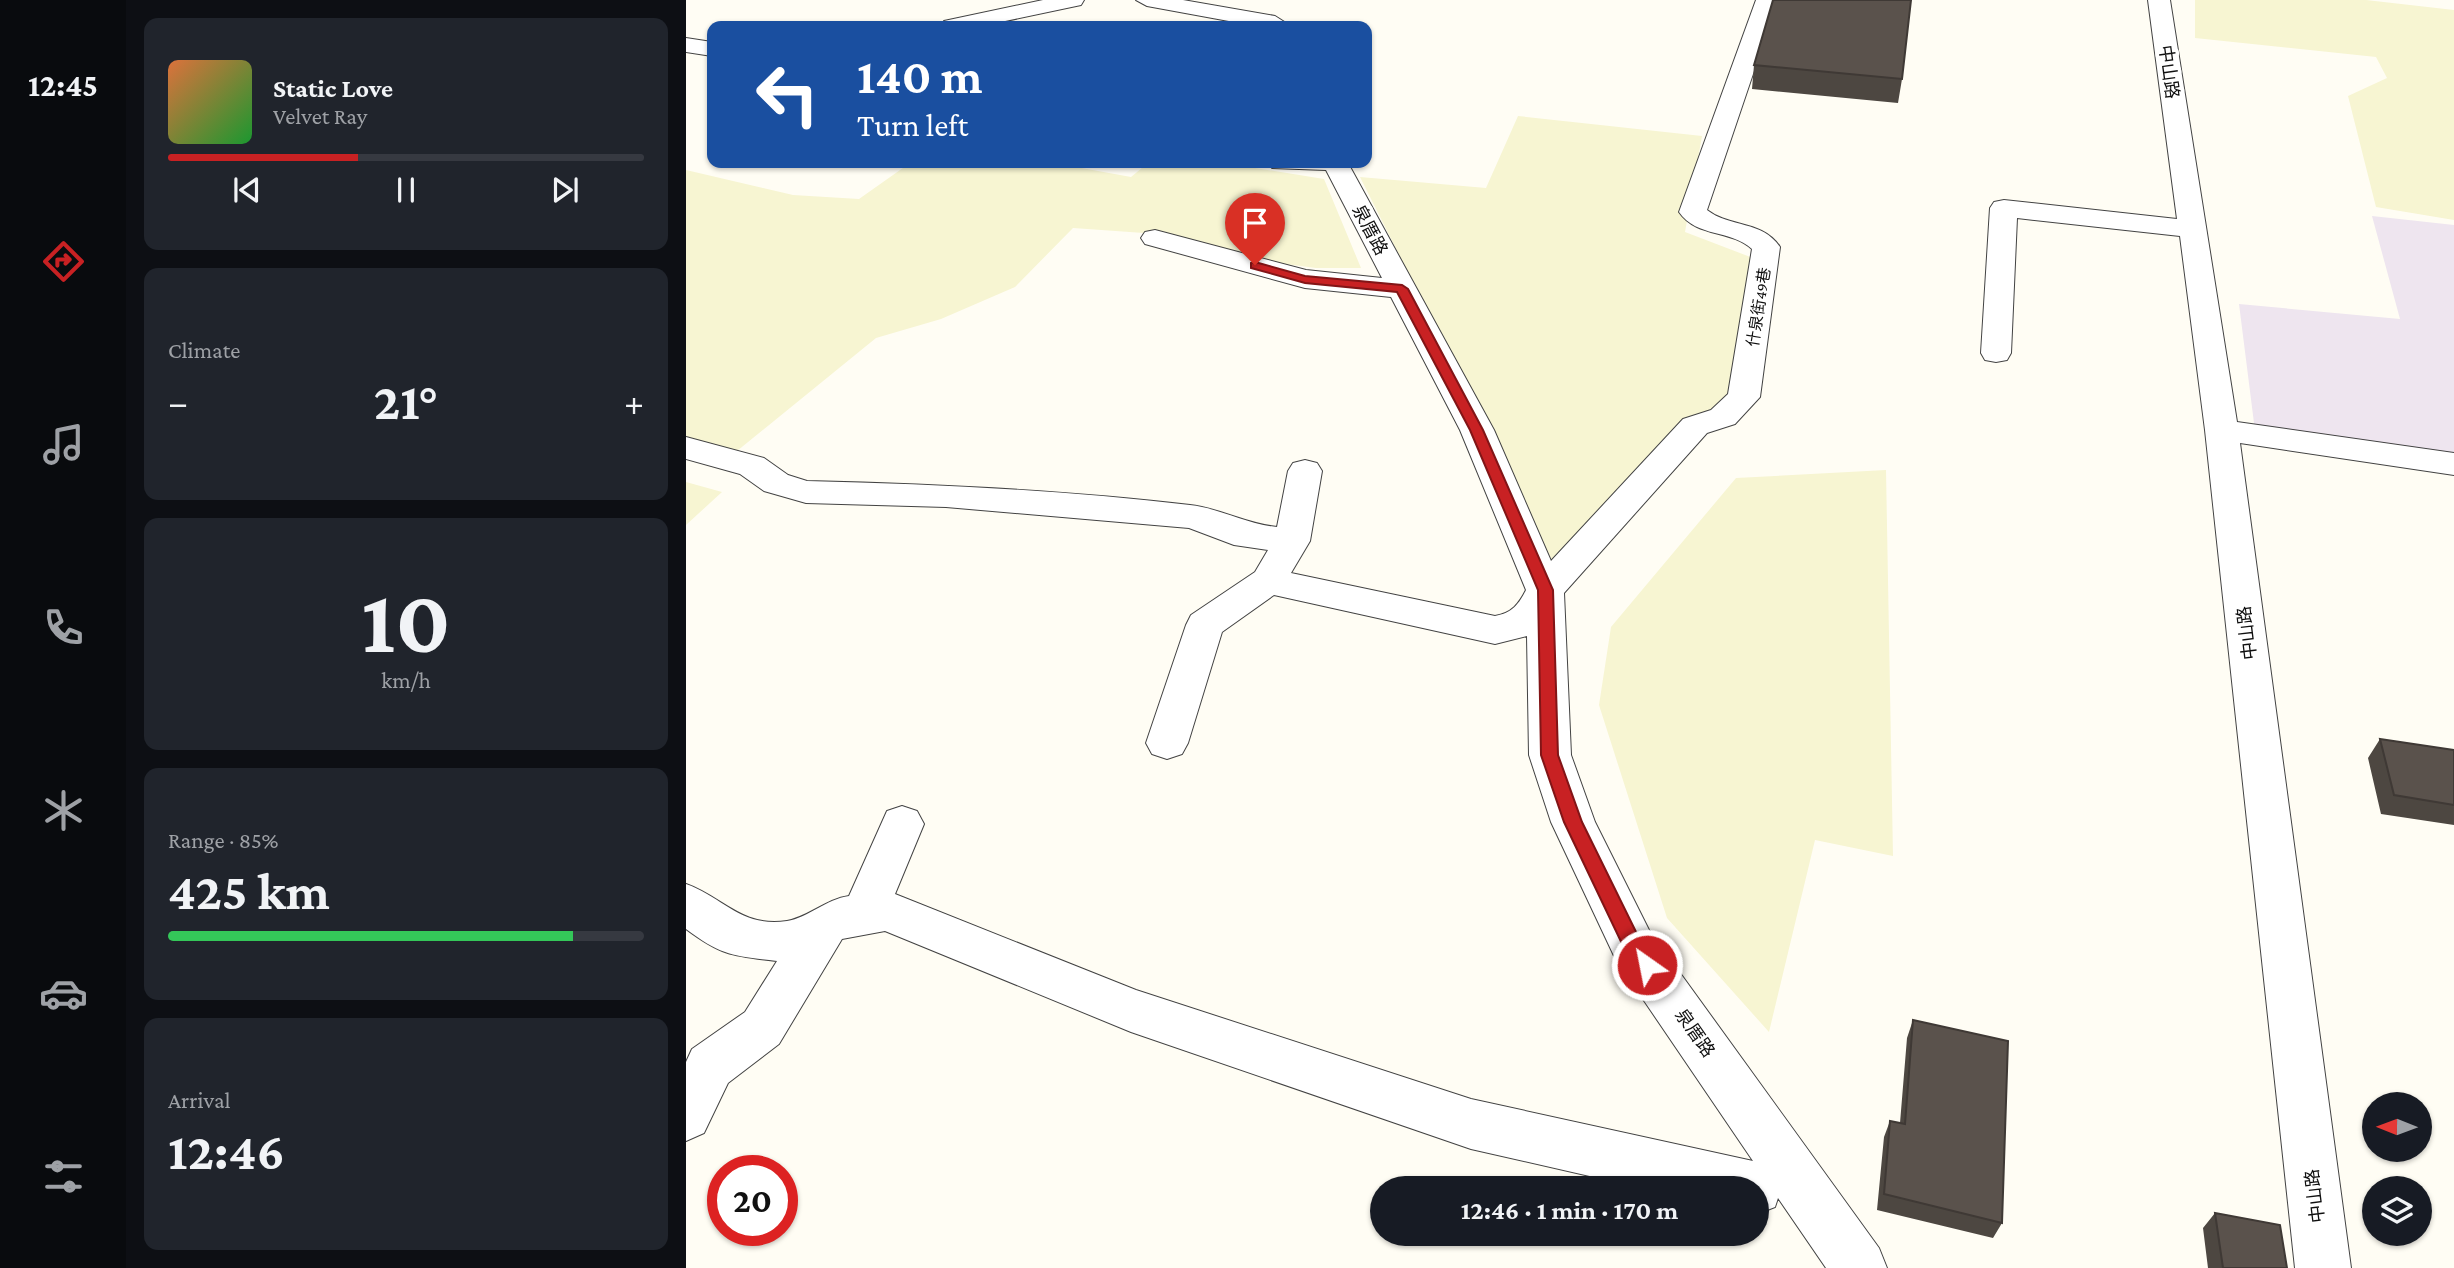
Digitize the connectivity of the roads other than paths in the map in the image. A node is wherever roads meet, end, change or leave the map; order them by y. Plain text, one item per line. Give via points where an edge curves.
1 (1073, 0) edge
2 (1147, 0) edge
3 (1278, 0) edge
4 (1767, 0) edge
5 (2159, 0) edge
6 (975, 21) edge
7 (1255, 21) edge
8 (1275, 21) edge
9 (686, 45) edge
10 (707, 48) edge
11 (1338, 168) edge
12 (2192, 229) junction
13 (1155, 238) dead end
14 (1402, 289) junction
15 (1996, 353) dead end
16 (2222, 430) junction
17 (686, 448) edge
18 (2454, 464) edge
19 (1305, 471) dead end
20 (1292, 541) junction
21 (1268, 581) junction
22 (1545, 590) junction
23 (1167, 743) dead end
24 (902, 824) dead end
25 (686, 903) edge
26 (844, 920) junction
27 (686, 1116) edge
28 (1703, 1176) edge
29 (1769, 1191) edge
30 (1814, 1201) junction
31 (1858, 1268) edge
32 (2323, 1268) edge

1 - 6 street
2 - 7 street
3 - 8 street
4 - 22 street, 什泉街49巷 via 1693,212 1699,220 1749,232 1767,252 1744,397 1723,417 1695,426
5 - 12 street, 中山路
9 - 10 street
11 - 14 street, 泉厝路
12 - 15 street via 2004,208
12 - 16 street, 中山路
13 - 14 street via 1305,279
14 - 22 street, 泉厝路 via 1477,430
16 - 18 street
16 - 32 street, 中山路
17 - 20 street via 752,466 776,483 806,492 946,496 1193,517 1247,536
19 - 20 street
20 - 21 street
21 - 22 street via 1495,630 1530,619
21 - 23 street via 1205,625
22 - 30 street, 泉厝路 via 1550,755 1573,822 1632,944
24 - 26 street
25 - 26 street via 731,936 792,942
26 - 27 street via 762,1028 710,1066
26 - 28 street via 887,911 1131,1010 1471,1124
29 - 30 street
30 - 31 street, 泉厝路

